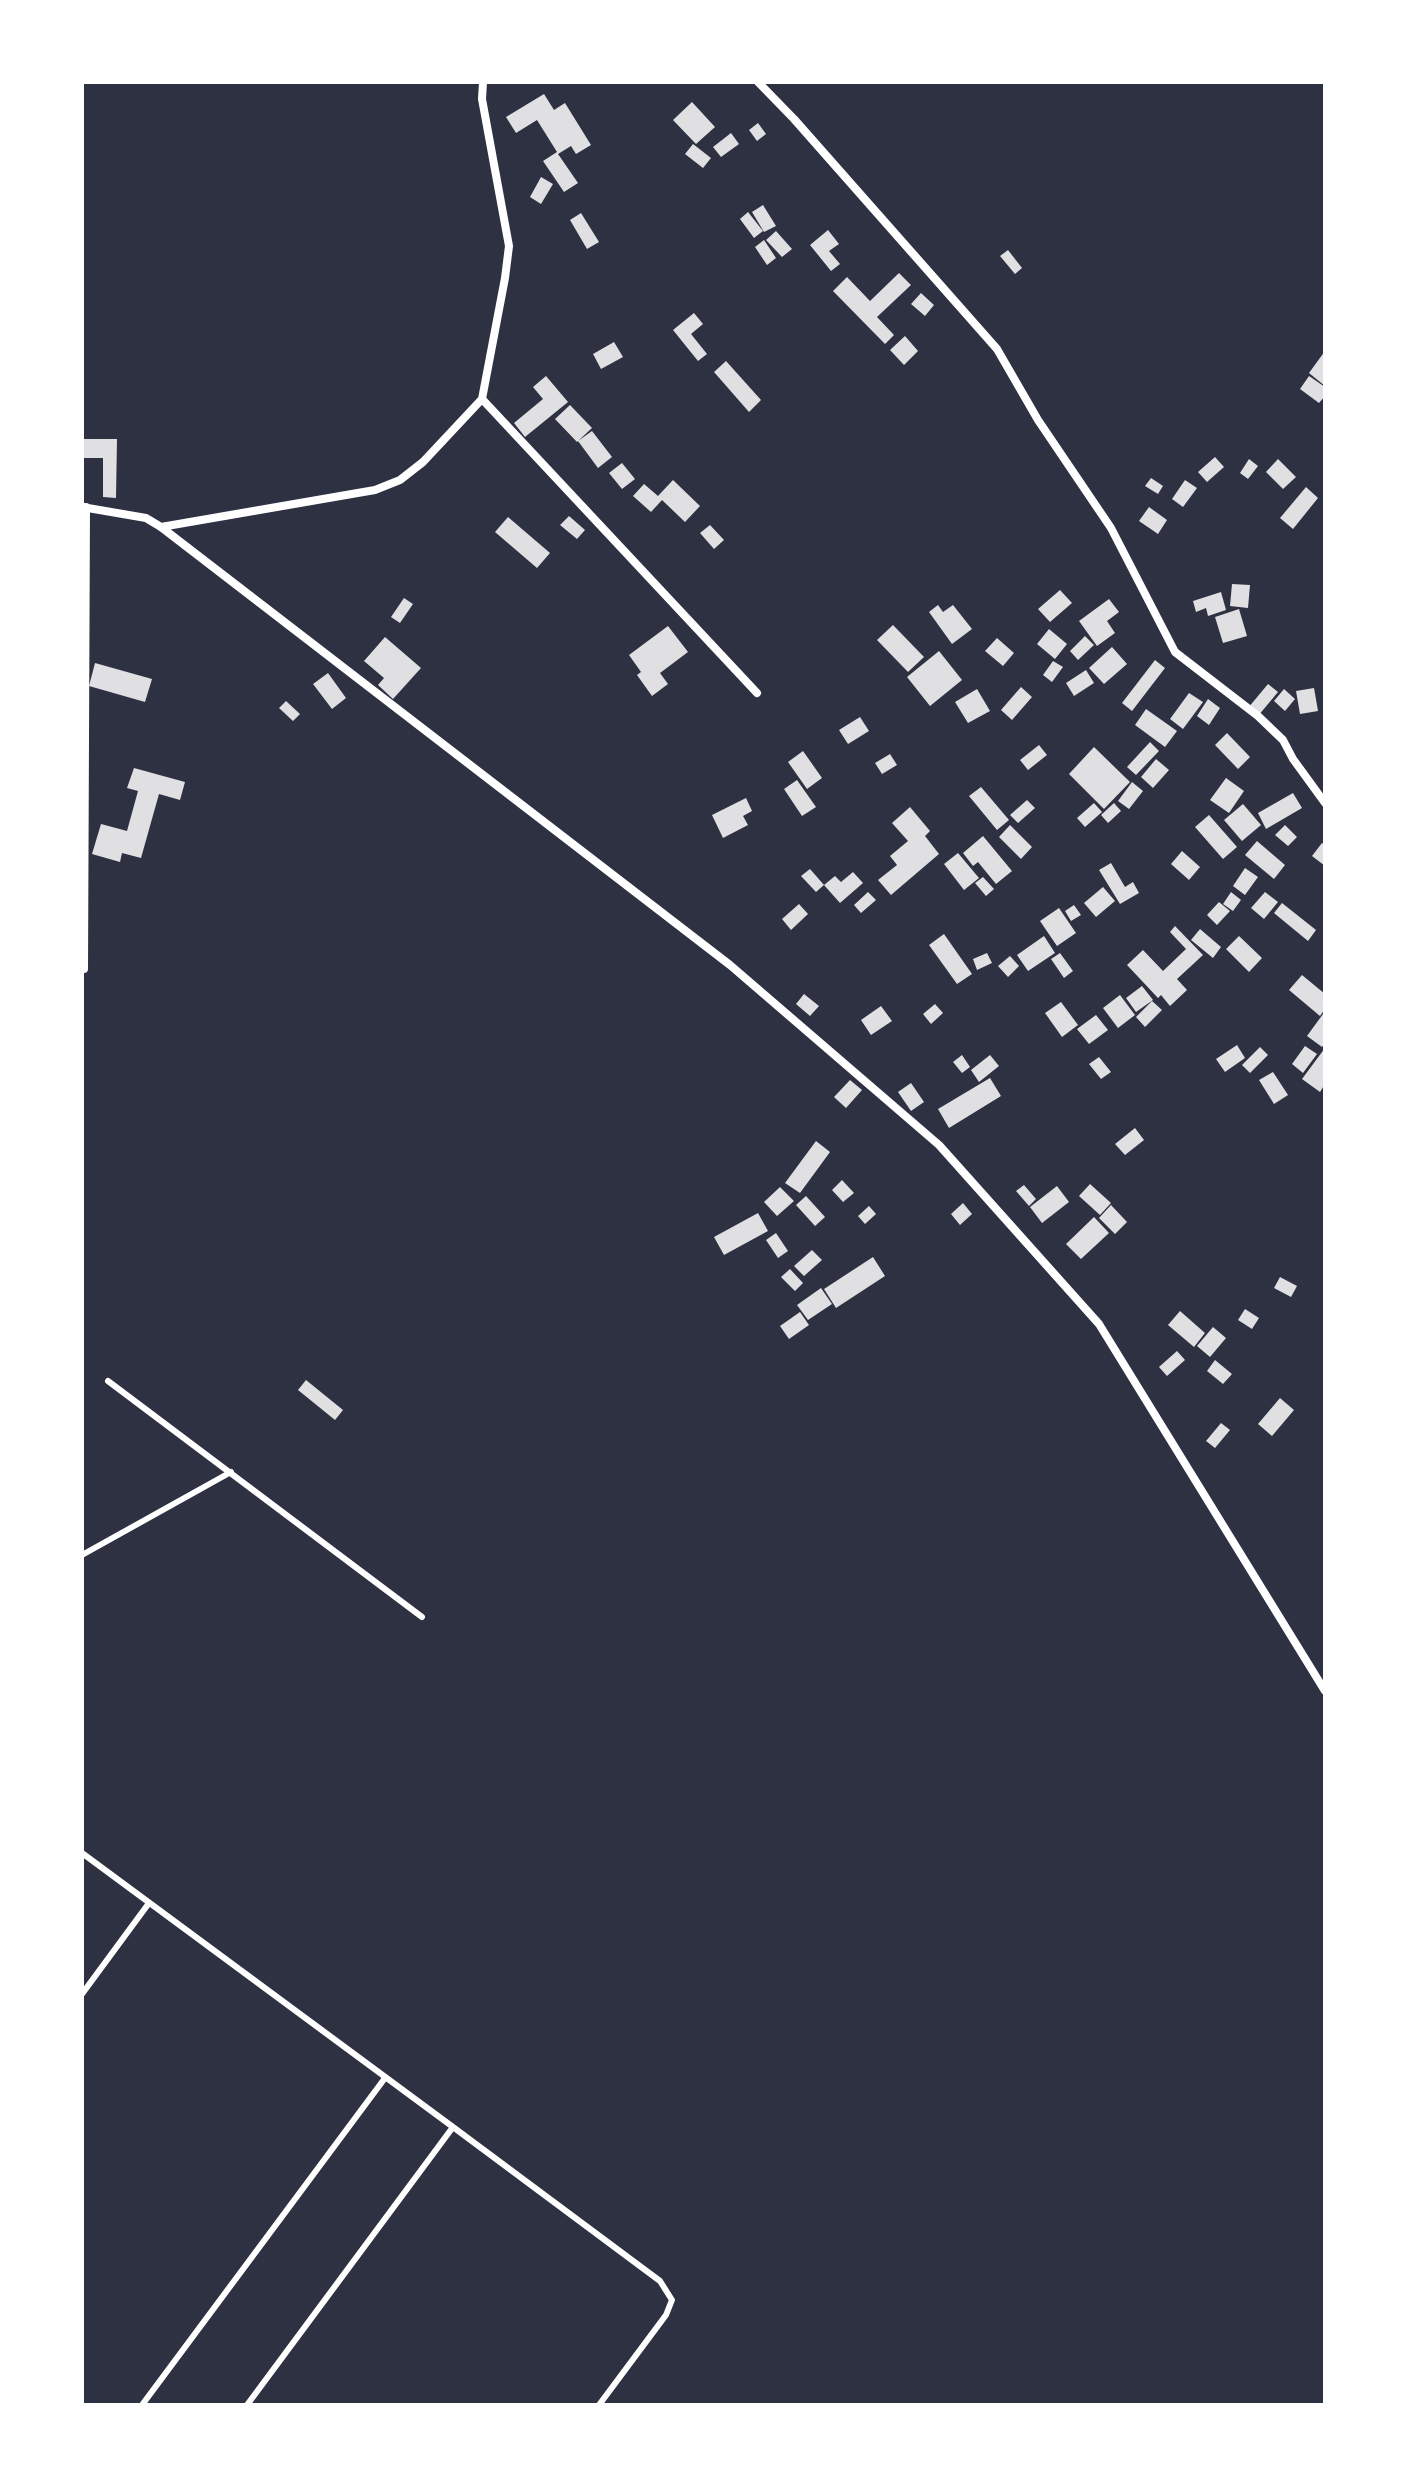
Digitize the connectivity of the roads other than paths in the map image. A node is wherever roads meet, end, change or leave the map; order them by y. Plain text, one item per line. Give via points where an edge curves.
1 (483, 82) edge
2 (758, 82) edge
3 (482, 399) junction
4 (84, 507) edge
5 (161, 527) junction
6 (757, 693) dead end
7 (1325, 803) edge
8 (82, 969) edge
9 (108, 1381) dead end
10 (231, 1472) junction
11 (82, 1555) edge
12 (422, 1617) dead end
13 (1325, 1691) edge
14 (82, 1853) edge
15 (149, 1903) junction
16 (82, 1994) edge
17 (385, 2078) junction
18 (453, 2127) junction
19 (142, 2405) edge
20 (247, 2405) edge
21 (599, 2405) edge

1 - 3 street via 509,246
2 - 7 street via 997,349 1111,528 1175,652 1283,740
3 - 5 street via 423,462 375,490
3 - 6 street
4 - 5 street via 146,518
4 - 8 street
5 - 13 street via 730,965 939,1145 1099,1324
9 - 10 lane
10 - 11 lane
10 - 12 lane
14 - 15 lane
15 - 16 lane
15 - 17 lane
17 - 18 lane
17 - 19 lane
18 - 20 lane
18 - 21 lane via 660,2281 672,2300

